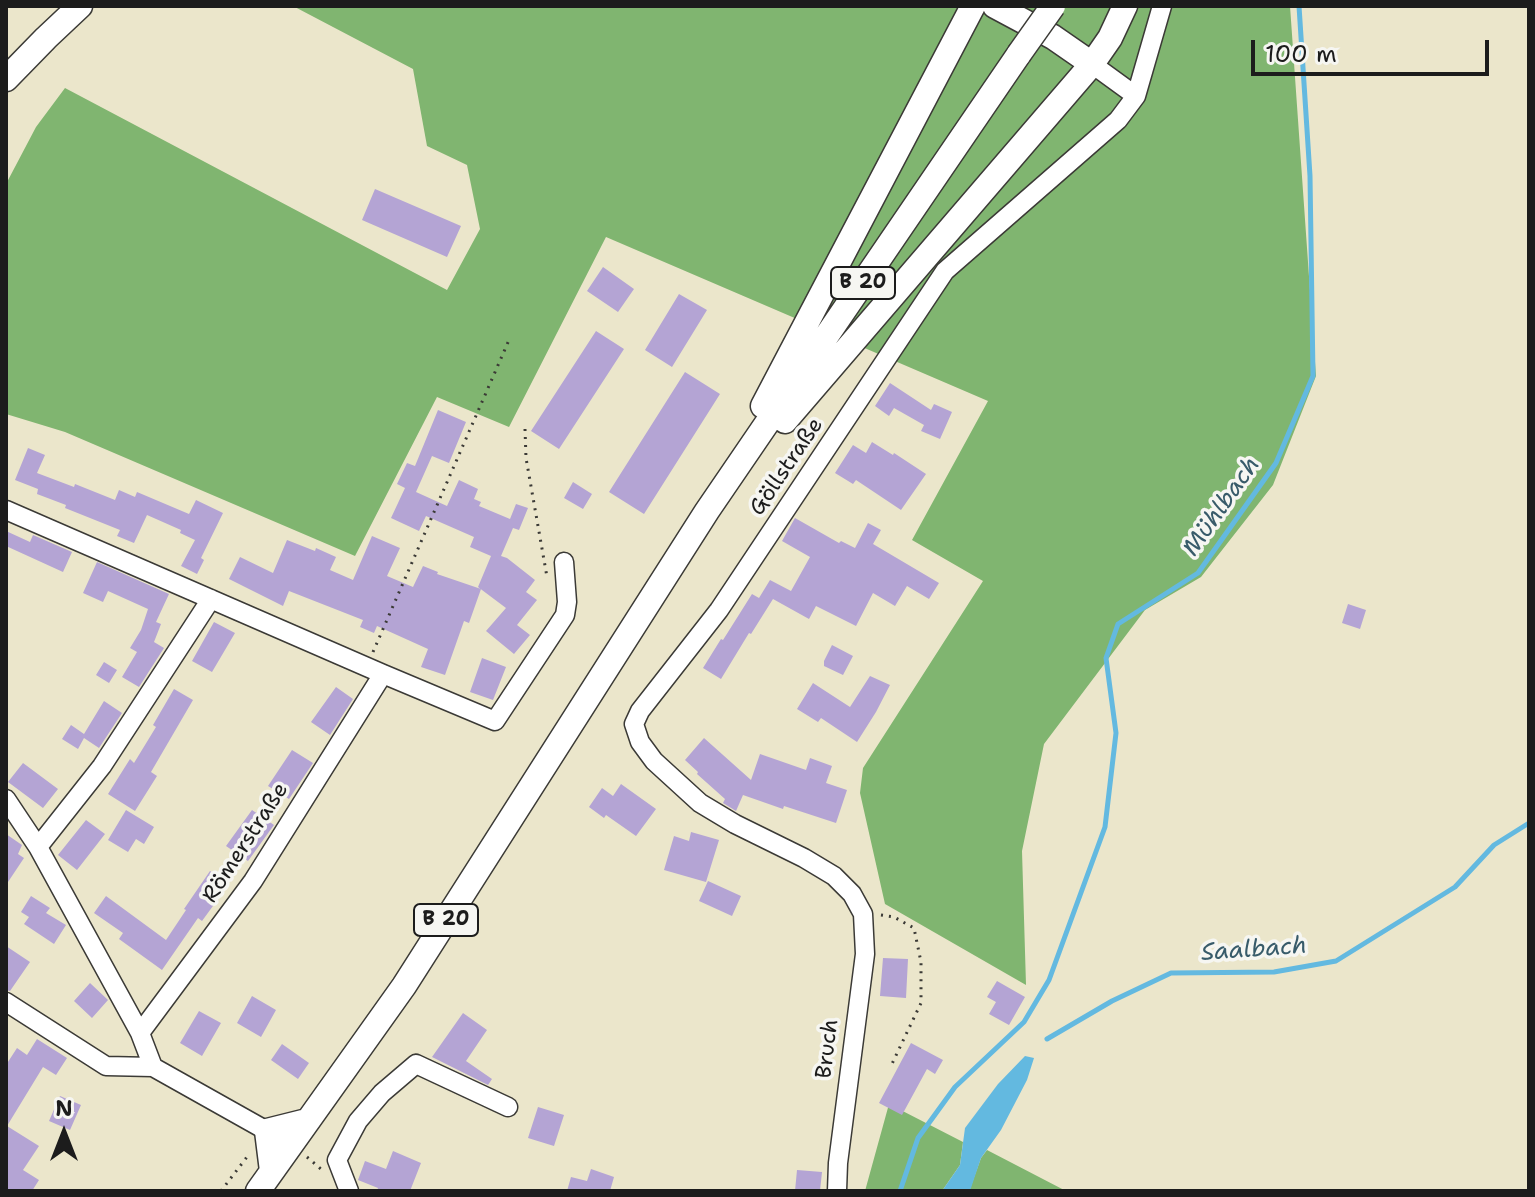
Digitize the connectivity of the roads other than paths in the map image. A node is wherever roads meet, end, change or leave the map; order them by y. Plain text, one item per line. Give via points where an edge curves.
1 (80, 6) edge
2 (973, 6) edge
3 (995, 6) edge
4 (1053, 6) edge
5 (1125, 6) edge
6 (1162, 6) edge
7 (1092, 64) junction
8 (6, 79) edge
9 (1136, 96) junction
10 (6, 510) edge
11 (707, 511) junction
12 (564, 562) dead end
13 (211, 599) junction
14 (375, 670) junction
15 (6, 799) edge
16 (38, 847) junction
17 (863, 914) joint
18 (6, 1002) edge
19 (140, 1033) junction
20 (153, 1067) junction
21 (508, 1107) dead end
22 (307, 1121) junction
23 (267, 1131) junction
24 (265, 1181) edge
25 (349, 1191) edge
26 (837, 1191) edge

1 - 8 main road
2 - 11 main road
3 - 7 main road
4 - 11 main road, B 20, bridge
5 - 7 main road
6 - 9 street, Göllstraße
7 - 9 street
7 - 11 main road
9 - 17 street, Göllstraße via 1118,120 945,271 719,610 634,724 654,761 700,803 834,876
10 - 13 street
11 - 22 main road, B 20 via 404,986
12 - 14 street via 565,615 495,721
13 - 14 street
13 - 16 street via 102,766
14 - 19 street, Römerstraße via 253,881
15 - 16 street
16 - 19 street
17 - 26 street, Bruch via 865,954
18 - 20 street via 106,1066
19 - 20 street
20 - 23 street
21 - 25 street via 416,1064 358,1121 337,1160
22 - 23 main road
22 - 24 main road, B 20
23 - 24 main road

